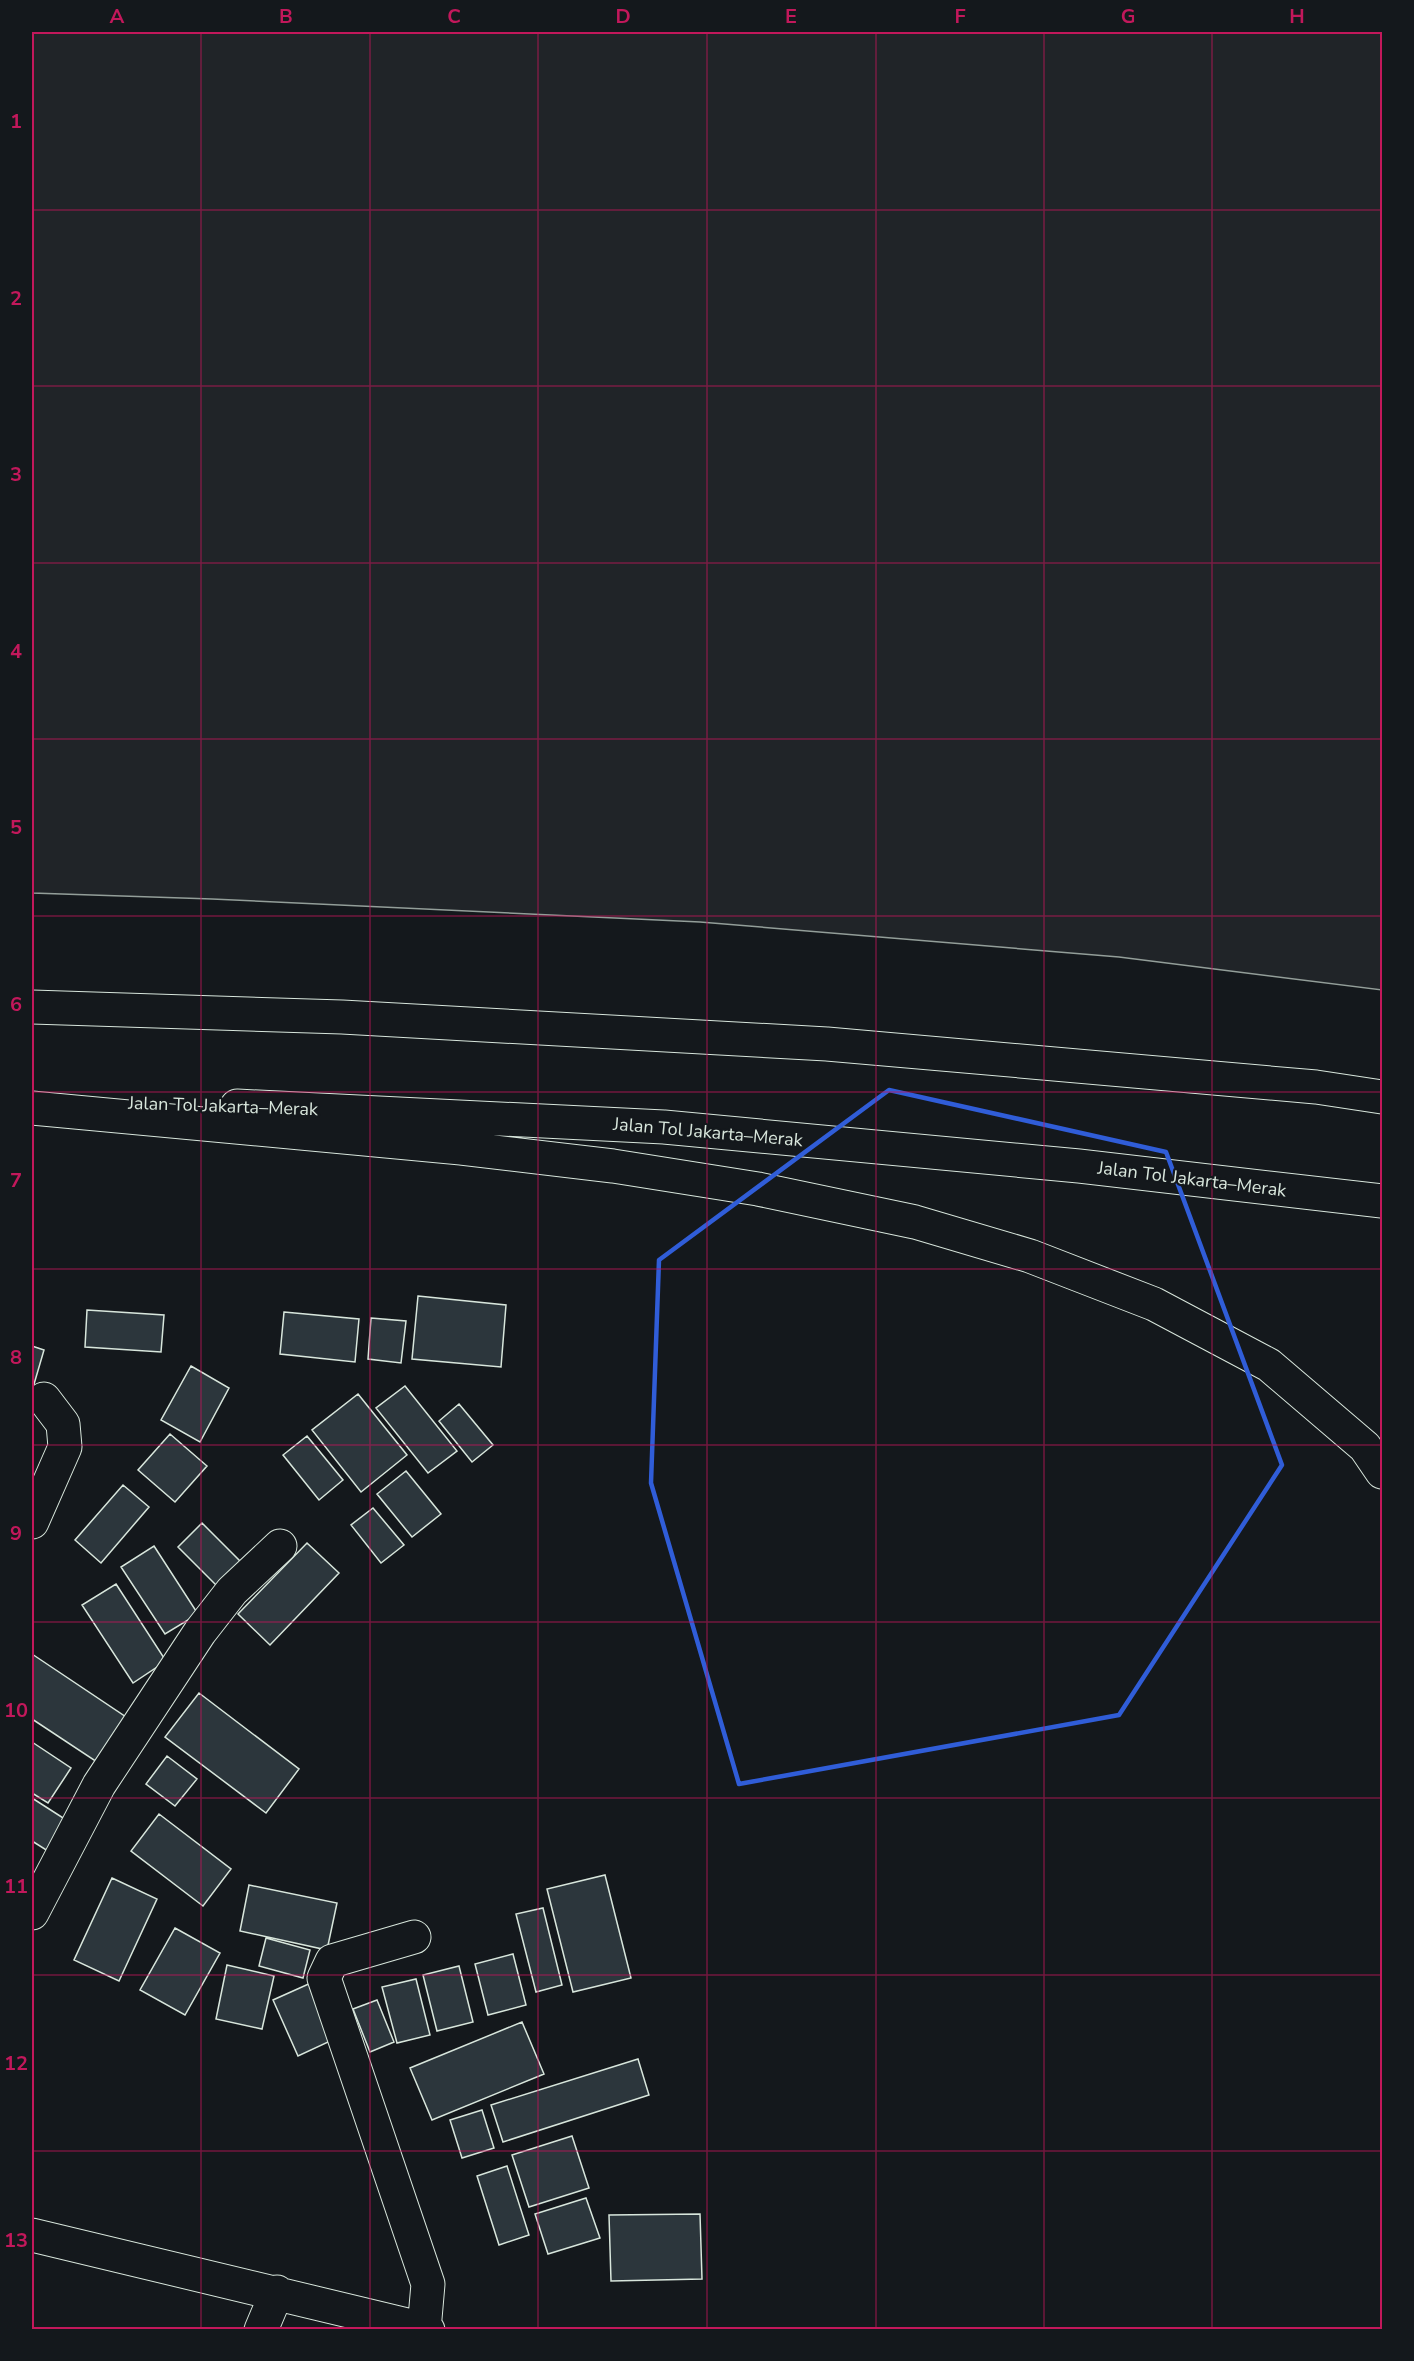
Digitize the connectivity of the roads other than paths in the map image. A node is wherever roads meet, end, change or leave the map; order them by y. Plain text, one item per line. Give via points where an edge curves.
1 (32, 1007) edge
2 (1383, 1095) edge
3 (32, 1098) edge
4 (32, 1108) edge
5 (1383, 1202) edge
6 (44, 1399) dead end
7 (1383, 1472) edge
8 (32, 1522) edge
9 (280, 1546) dead end
10 (32, 1913) edge
11 (414, 1937) dead end
12 (32, 2235) edge
13 (277, 2292) junction
14 (425, 2329) edge
15 (261, 2330) edge

1 - 2 main road via 342,1017 827,1044
3 - 5 main road, Jalan Tol Jakarta–Merak via 664,1127 1079,1166
4 - 7 main road via 613,1166 758,1189 915,1222 1030,1256 1154,1304 1269,1365 1365,1447
6 - 8 main road via 63,1424 65,1447
9 - 10 main road via 232,1591 200,1632 99,1785
11 - 14 main road via 332,1961 324,1978 428,2284
12 - 13 main road
13 - 14 main road
13 - 15 main road

